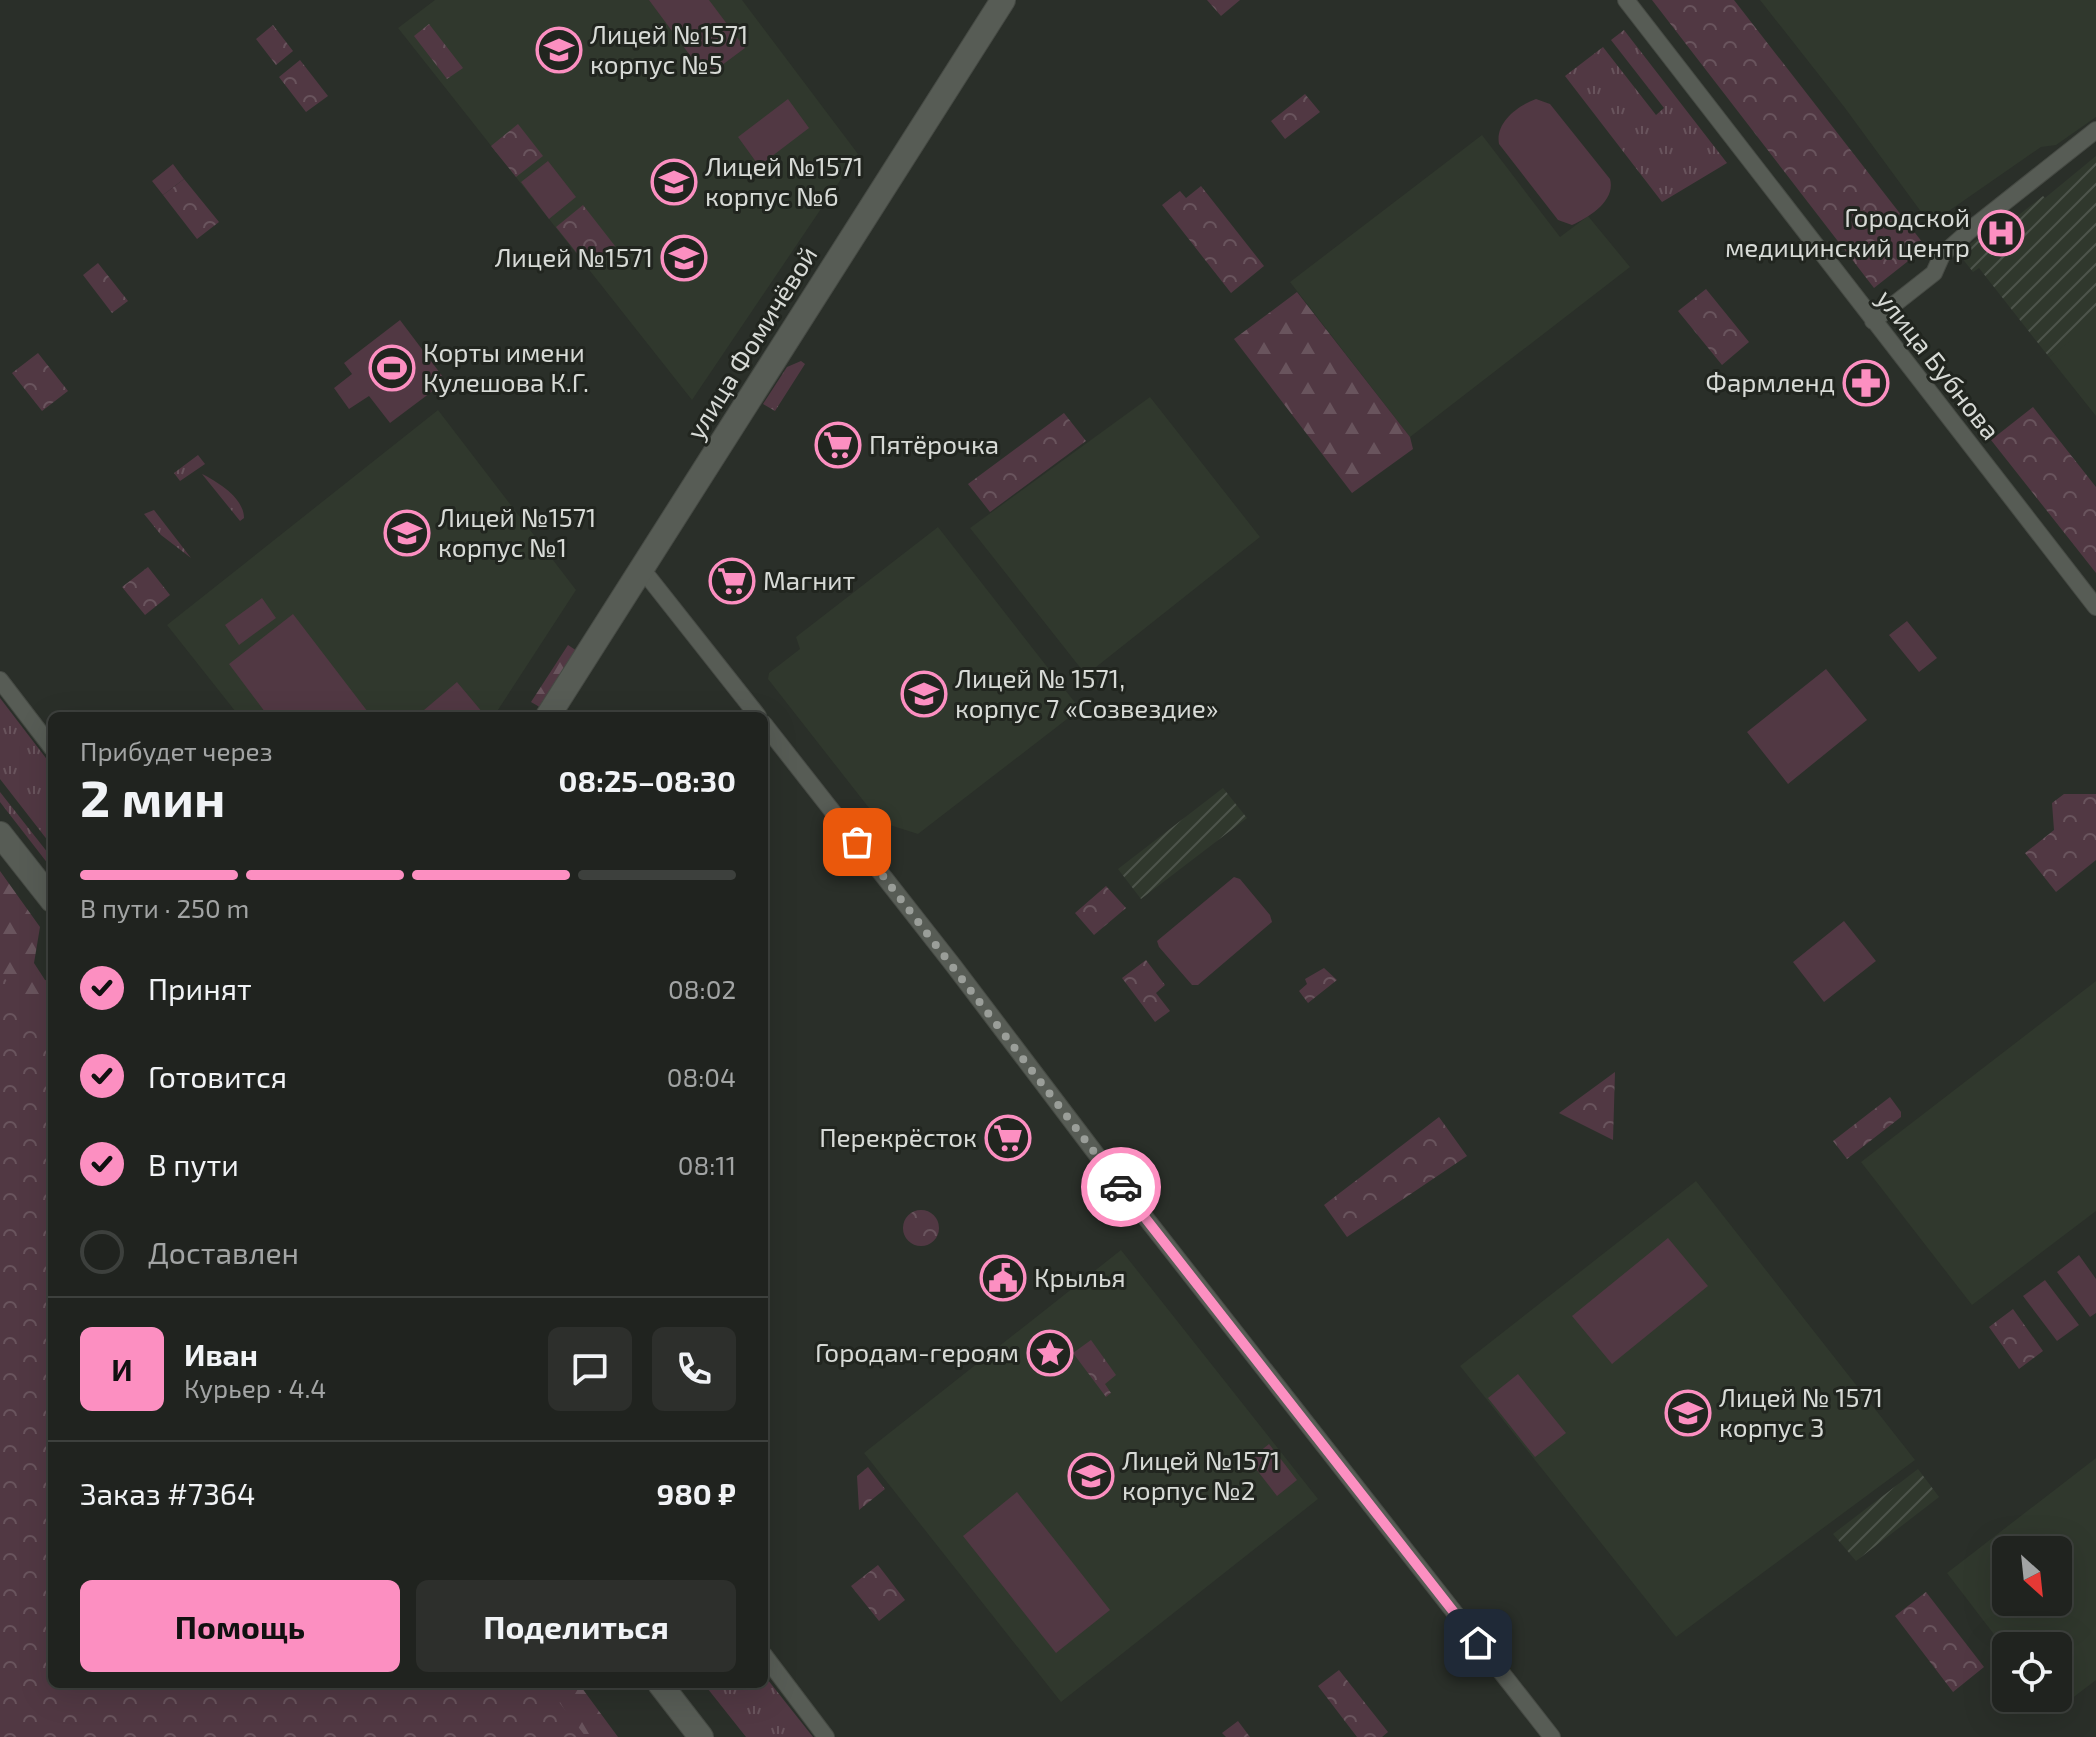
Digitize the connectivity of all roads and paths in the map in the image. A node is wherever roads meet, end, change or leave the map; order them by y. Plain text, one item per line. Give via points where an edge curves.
1 (1003, 0) edge
2 (1626, 0) edge
3 (2096, 130) edge
4 (1873, 321) junction
5 (642, 569) junction
6 (2096, 607) edge
7 (0, 680) edge
8 (551, 712) edge
9 (755, 712) edge
10 (768, 729) edge
11 (48, 743) edge
12 (0, 834) edge
13 (48, 895) edge
14 (768, 1660) edge
15 (663, 1688) edge
16 (701, 1737) edge
17 (826, 1737) edge
18 (1552, 1737) edge

1 - 5 street, улица Фомичёвой
2 - 4 street, улица Бубнова
3 - 4 street via 1942,255 1934,273
4 - 6 street, улица Бубнова
5 - 8 street, улица Фомичёвой
5 - 9 street
7 - 11 street
10 - 18 street
12 - 13 street
14 - 17 street
15 - 16 street

